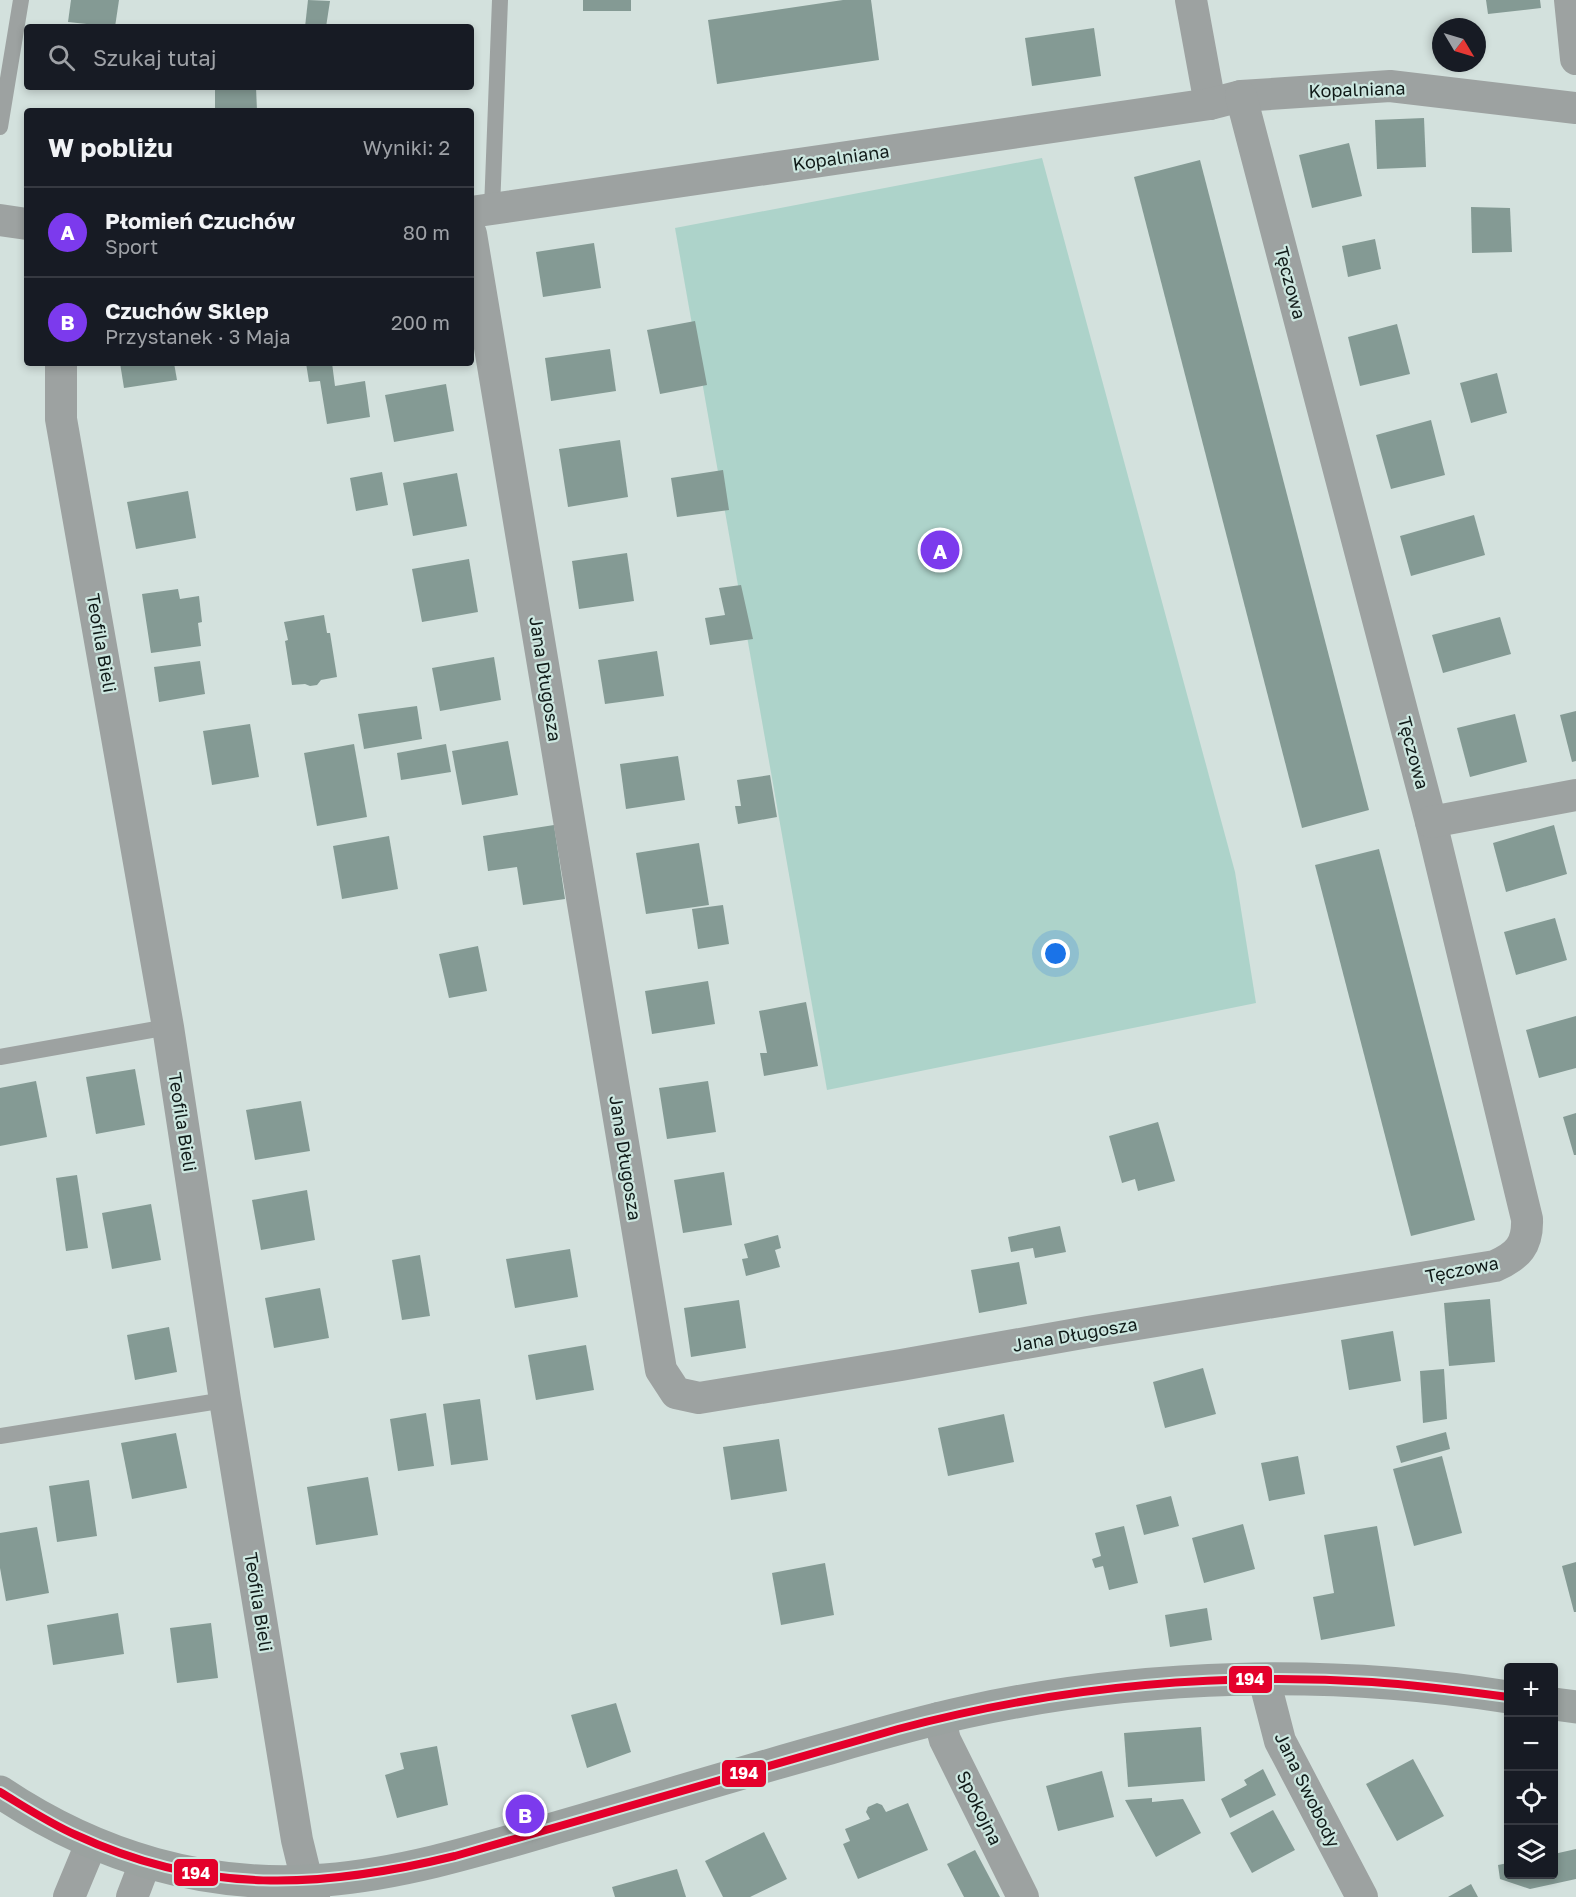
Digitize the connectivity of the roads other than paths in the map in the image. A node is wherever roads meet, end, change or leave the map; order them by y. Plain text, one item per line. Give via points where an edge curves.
1 (21, 0) edge
2 (500, 0) edge
3 (1191, 0) edge
4 (1570, 0) edge
5 (1576, 59) edge
6 (1241, 96) junction
7 (1210, 104) junction
8 (1576, 108) edge
9 (0, 127) edge
10 (481, 210) edge
11 (0, 220) edge
12 (24, 224) edge
13 (474, 252) edge
14 (60, 366) edge
15 (1576, 795) edge
16 (1431, 822) junction
17 (168, 1027) junction
18 (0, 1057) edge
19 (1361, 1288) joint
20 (225, 1400) junction
21 (0, 1436) edge
22 (1264, 1680) junction
23 (1504, 1696) edge
24 (1558, 1705) edge
25 (1576, 1707) edge
26 (939, 1718) junction
27 (0, 1792) edge
28 (91, 1844) junction
29 (145, 1863) junction
30 (236, 1888) edge
31 (310, 1889) edge
32 (69, 1897) edge
33 (132, 1897) edge
34 (1023, 1897) edge
35 (1362, 1897) edge

1 - 9 lane
2 - 10 lane
3 - 7 street
4 - 5 street
6 - 7 street, Kopalniana
6 - 8 street, Kopalniana via 1390,86
6 - 16 street, Tęczowa
7 - 10 street, Kopalniana
11 - 12 street
13 - 19 street, Jana Długosza via 661,1370 676,1393 699,1398
14 - 17 street, Teofila Bieli via 61,419
15 - 16 street
16 - 19 street, Tęczowa via 1527,1230 1525,1241 1512,1259 1495,1266
17 - 18 lane
17 - 20 street, Teofila Bieli
20 - 21 lane
20 - 31 street, Teofila Bieli via 297,1840
22 - 23 main road via 1350,1680
22 - 26 main road via 1092,1691
22 - 35 street, Jana Swobody via 1280,1741
24 - 25 main road
26 - 31 main road via 472,1851
26 - 34 street, Spokojna via 945,1740
27 - 28 main road
28 - 29 main road
28 - 32 street
29 - 30 main road
29 - 33 street
30 - 31 main road

